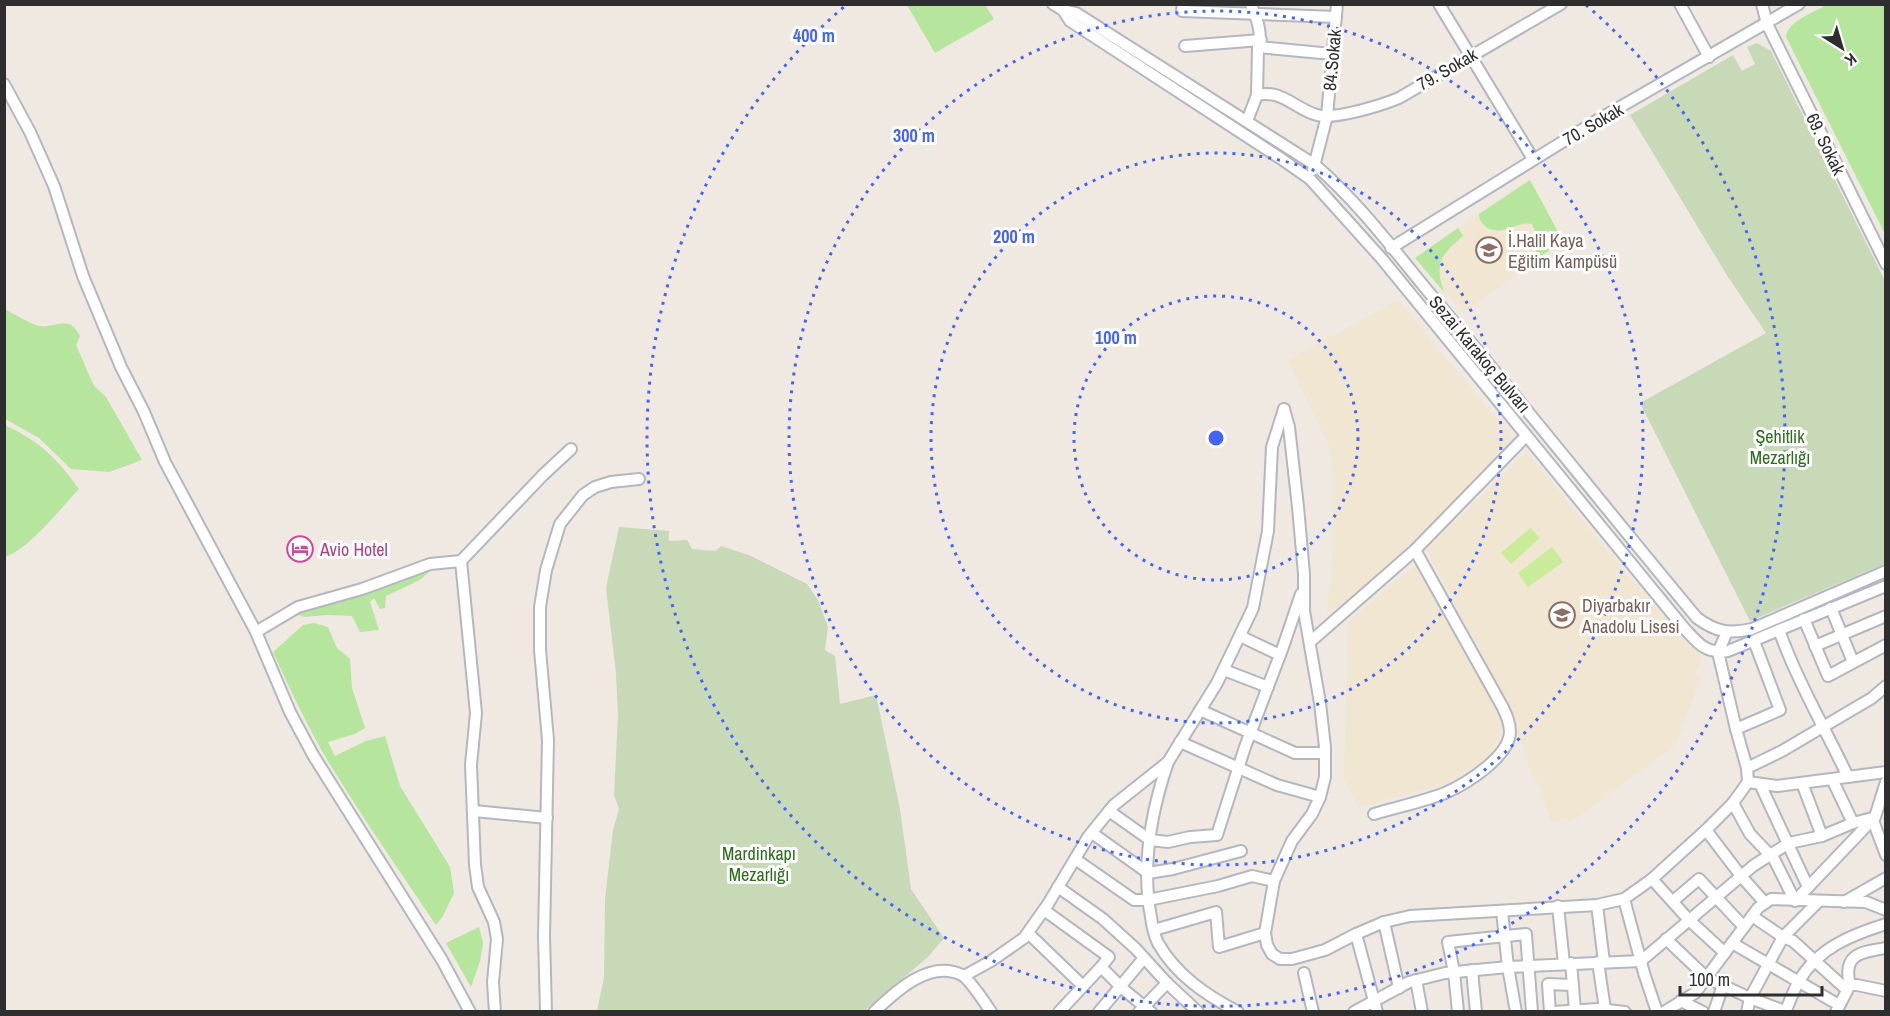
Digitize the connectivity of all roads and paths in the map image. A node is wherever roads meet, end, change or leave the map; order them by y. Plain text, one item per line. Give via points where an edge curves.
1 (1337, 4) edge
2 (1439, 4) edge
3 (1561, 4) edge
4 (1680, 4) edge
5 (1762, 4) edge
6 (1799, 4) edge
7 (1061, 6) edge
8 (1183, 8) edge
9 (1253, 9) edge
10 (1336, 17) junction
11 (1767, 24) junction
12 (1260, 44) junction
13 (1185, 46) dead end
14 (1332, 54) junction
15 (1470, 56) junction
16 (1709, 57) junction
17 (4, 84) edge
18 (1257, 95) junction
19 (1327, 117) junction
20 (1247, 121) junction
21 (1533, 159) junction
22 (1315, 165) junction
23 (1310, 179) junction
24 (1391, 248) junction
25 (1886, 264) edge
26 (1526, 436) junction
27 (572, 448) dead end
28 (639, 478) dead end
29 (1415, 550) junction
30 (461, 561) junction
31 (1886, 571) edge
32 (1304, 585) junction
33 (1883, 587) edge
34 (1886, 598) edge
35 (1831, 609) junction
36 (1886, 616) edge
37 (1804, 618) junction
38 (1779, 630) junction
39 (256, 632) junction
40 (1727, 632) junction
41 (1842, 635) junction
42 (1240, 636) junction
43 (1754, 641) junction
44 (1310, 642) junction
45 (1886, 645) edge
46 (1815, 646) junction
47 (1718, 652) junction
48 (1280, 655) junction
49 (1853, 662) junction
50 (1224, 670) junction
51 (1886, 686) edge
52 (1268, 687) junction
53 (1200, 710) junction
54 (1824, 725) junction
55 (1736, 729) junction
56 (1250, 734) junction
57 (1180, 742) junction
58 (1325, 753) junction
59 (1168, 762) junction
60 (1238, 767) junction
61 (1747, 768) junction
62 (1886, 772) edge
63 (1848, 777) junction
64 (1832, 779) junction
65 (1748, 782) junction
66 (1886, 782) edge
67 (1802, 783) junction
68 (1760, 784) junction
69 (1320, 797) junction
70 (1733, 803) junction
71 (474, 811) junction
72 (1109, 811) junction
73 (1374, 814) dead end
74 (547, 818) junction
75 (1878, 818) edge
76 (1853, 823) junction
77 (1706, 830) junction
78 (1092, 833) junction
79 (1822, 836) junction
80 (1150, 840) junction
81 (1789, 843) junction
82 (1241, 851) dead end
83 (1770, 855) junction
84 (1886, 855) edge
85 (1075, 859) junction
86 (1148, 873) junction
87 (1741, 876) junction
88 (1886, 878) edge
89 (1652, 879) junction
90 (1274, 881) junction
91 (1058, 886) junction
92 (1808, 887) junction
93 (1715, 897) junction
94 (1624, 899) junction
95 (1148, 900) junction
96 (1673, 901) junction
97 (1795, 901) junction
98 (1818, 902) junction
99 (1843, 902) junction
100 (1765, 903) junction
101 (1597, 905) junction
102 (1558, 906) junction
103 (1044, 910) junction
104 (1886, 910) edge
105 (1502, 911) junction
106 (1752, 916) junction
107 (1689, 920) junction
108 (1384, 922) junction
109 (1744, 927) junction
110 (1884, 928) edge
111 (1154, 930) junction
112 (1028, 933) junction
113 (1265, 933) junction
114 (1356, 934) junction
115 (1506, 936) junction
116 (1783, 938) junction
117 (1666, 939) junction
118 (1728, 948) junction
119 (1886, 948) edge
120 (1144, 958) junction
121 (1814, 960) junction
122 (1641, 961) junction
123 (1601, 962) junction
124 (1567, 964) junction
125 (1529, 965) junction
126 (1768, 965) junction
127 (1101, 967) junction
128 (1508, 967) junction
129 (1472, 970) junction
130 (1454, 972) junction
131 (1304, 974) dead end
132 (964, 976) junction
133 (1707, 978) junction
134 (1416, 980) junction
135 (1798, 982) junction
136 (1167, 983) junction
137 (1120, 985) junction
138 (1573, 985) junction
139 (1083, 986) junction
140 (1723, 986) junction
141 (1399, 988) junction
142 (1848, 988) junction
143 (1886, 991) edge
144 (1750, 998) junction
145 (983, 1001) junction
146 (1681, 1001) junction
147 (1375, 1006) edge
148 (1838, 1008) edge
149 (1145, 1009) edge
150 (1605, 1009) junction
151 (1575, 1010) edge
152 (1668, 1010) edge
153 (470, 1011) edge
154 (495, 1011) edge
155 (546, 1011) edge
156 (874, 1011) edge
157 (975, 1011) edge
158 (991, 1011) edge
159 (1059, 1011) edge
160 (1099, 1011) edge
161 (1198, 1011) edge
162 (1238, 1011) edge
163 (1312, 1011) edge
164 (1354, 1011) edge
165 (1422, 1011) edge
166 (1458, 1011) edge
167 (1476, 1011) edge
168 (1516, 1011) edge
169 (1532, 1011) edge
170 (1552, 1011) edge
171 (1625, 1011) edge
172 (1657, 1011) edge
173 (1703, 1011) edge
174 (1714, 1011) edge
175 (1747, 1011) edge
176 (1786, 1011) edge

1 - 10 street, 84.Sokak
2 - 15 street
3 - 15 street, 79. Sokak
4 - 16 street
5 - 11 street, 69. Sokak
6 - 11 street, 70. Sokak
7 - 20 street, Sezai Karakoç Bulvarı
7 - 23 street via 1070,21
8 - 9 street
9 - 10 street
9 - 12 street
10 - 14 street, 84.Sokak
11 - 16 street, 70. Sokak
11 - 25 street, 69. Sokak
12 - 13 street
12 - 14 street
12 - 18 street
14 - 19 street, 84.Sokak
15 - 19 street, 79. Sokak via 1399,98
15 - 21 street
16 - 21 street, 70. Sokak
17 - 39 street via 54,186 83,276 121,367 165,462
18 - 19 street via 1278,94
18 - 20 street
19 - 22 street, 84.Sokak
20 - 22 street, Sezai Karakoç Bulvarı
21 - 24 street, 70. Sokak
22 - 23 street, 84.Sokak
22 - 24 street, Sezai Karakoç Bulvarı
23 - 26 street via 1382,259
24 - 40 street, Sezai Karakoç Bulvarı via 1697,618 1711,628
26 - 29 street
26 - 47 street via 1684,628 1703,648
27 - 30 street
28 - 74 street via 611,482 583,495 560,524 546,570 540,607 540,650 548,740
29 - 44 street
29 - 73 street via 1502,706 1510,734 1505,749 1468,780 1444,793
30 - 39 street via 429,564 298,607
30 - 71 street via 476,713 471,765
31 - 40 street via 1752,629
32 - 42 street via 1284,409 1272,447 1268,531 1253,608
32 - 44 street
32 - 48 street
33 - 34 street
33 - 35 street
35 - 37 street
35 - 41 street
36 - 41 street
37 - 38 street
37 - 46 street
38 - 43 street
38 - 54 street via 1791,664
39 - 153 street via 290,712 314,755
40 - 47 street
41 - 46 street
41 - 49 street
42 - 48 street
42 - 50 street
43 - 47 street
43 - 55 street via 1780,710
44 - 58 street
45 - 49 street
46 - 49 street via 1828,676
47 - 55 street
48 - 52 street
50 - 52 street
50 - 53 street
51 - 54 street via 1872,699
52 - 56 street
53 - 56 street
53 - 57 street
54 - 61 street
54 - 63 street
55 - 61 street
56 - 58 street via 1295,753
56 - 60 street
57 - 59 street
57 - 60 street
58 - 69 street
59 - 72 street
59 - 80 street
60 - 69 street via 1276,785
60 - 80 street via 1217,835 1168,842
61 - 65 street
62 - 63 street
63 - 64 street
64 - 67 street
64 - 76 street
65 - 68 street
65 - 70 street
66 - 75 street
67 - 68 street
67 - 79 street
68 - 81 street
69 - 90 street via 1292,841
70 - 77 street
70 - 83 street via 1750,834
71 - 74 street
71 - 154 street via 478,887 494,922 497,939
72 - 78 street
72 - 80 street
74 - 155 street via 543,936
75 - 76 street
75 - 84 street
75 - 92 street
76 - 79 street
77 - 87 street
77 - 89 street
78 - 85 street
78 - 86 street
79 - 81 street
80 - 86 street
81 - 83 street
81 - 92 street
82 - 86 street
83 - 87 street
83 - 97 street
85 - 91 street
85 - 95 street via 1134,900
86 - 95 street
87 - 93 street
87 - 100 street
88 - 99 street
89 - 94 street
89 - 96 street
90 - 95 street via 1251,876
90 - 113 street
91 - 103 street
91 - 120 street via 1103,919
92 - 97 street
93 - 96 street via 1699,879
93 - 107 street
93 - 109 street
94 - 101 street
94 - 122 street
95 - 111 street
96 - 107 street
97 - 98 street
97 - 100 street via 1771,899
98 - 99 street
98 - 116 street
99 - 104 street via 1866,902
100 - 106 street
101 - 102 street
101 - 123 street
102 - 105 street
102 - 124 street
103 - 112 street
103 - 127 street via 1109,957
105 - 108 street via 1410,916
105 - 115 street
106 - 109 street
106 - 116 street
107 - 117 street
107 - 118 street
108 - 114 street
108 - 141 street
109 - 118 street
110 - 121 street via 1840,941
111 - 113 street via 1216,912 1219,947
111 - 162 street via 1172,964 1193,985
112 - 132 street
112 - 139 street
113 - 114 street via 1267,945 1280,960 1325,950
114 - 147 street
115 - 125 street via 1526,934
115 - 128 street
115 - 130 street via 1448,942
116 - 121 street via 1793,941
116 - 126 street
117 - 122 street
117 - 133 street
118 - 126 street
118 - 133 street
119 - 142 street via 1859,953 1850,962
120 - 136 street
120 - 137 street
121 - 135 street
121 - 142 street
122 - 123 street
122 - 172 street
123 - 124 street
123 - 150 street
124 - 125 street
124 - 138 street
125 - 128 street
125 - 169 street
126 - 135 street
126 - 144 street
127 - 137 street
127 - 139 street
128 - 129 street
128 - 168 street
129 - 130 street
129 - 167 street
130 - 134 street
130 - 166 street
131 - 163 street
132 - 145 street
132 - 156 street via 937,970 909,983
133 - 140 street
133 - 146 street via 1695,993
134 - 141 street
134 - 165 street
135 - 148 street
135 - 176 street
136 - 149 street
136 - 161 street
137 - 149 street
137 - 160 street
138 - 151 street
138 - 170 street via 1548,984
139 - 159 street
140 - 144 street
140 - 174 street
141 - 147 street
142 - 143 street via 1857,985
142 - 148 street
144 - 175 street
144 - 176 street
145 - 157 street
145 - 158 street
146 - 152 street
146 - 173 street
147 - 164 street
150 - 151 street
150 - 171 street
151 - 170 street

